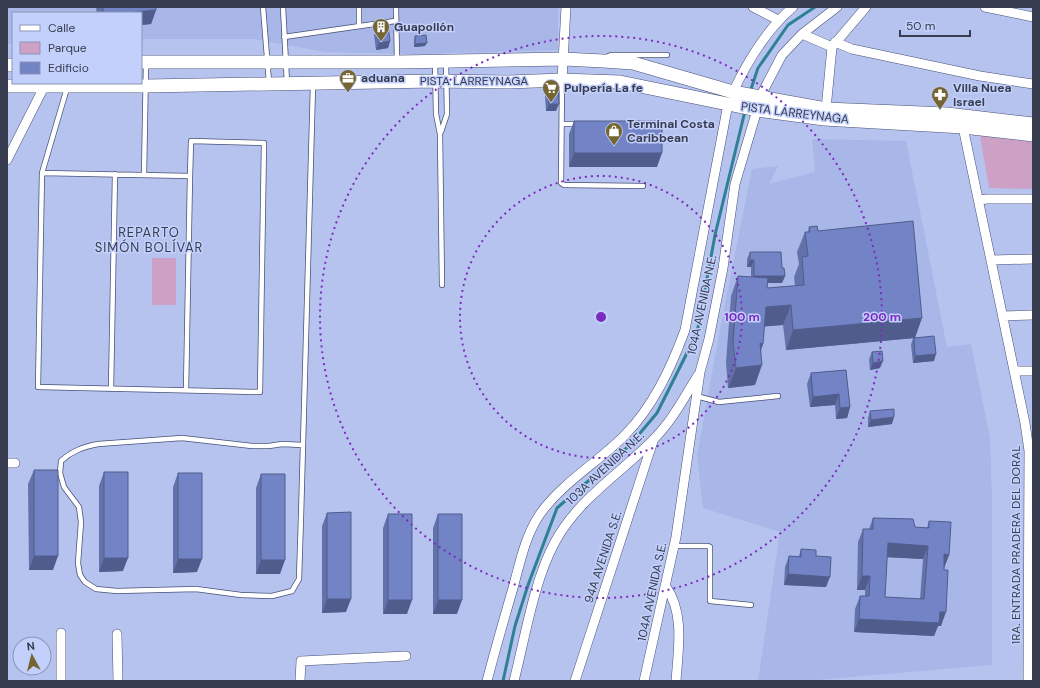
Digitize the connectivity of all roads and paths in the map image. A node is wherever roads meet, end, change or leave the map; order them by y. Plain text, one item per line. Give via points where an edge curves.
1 (263, 7) edge
2 (283, 7) edge
3 (358, 7) edge
4 (396, 7) edge
5 (566, 7) edge
6 (753, 7) edge
7 (793, 7) edge
8 (837, 7) edge
9 (866, 7) edge
10 (985, 7) edge
11 (1033, 17) edge
12 (778, 20) junction
13 (395, 21) junction
14 (359, 25) junction
15 (802, 34) junction
16 (284, 37) junction
17 (834, 44) junction
18 (667, 55) dead end
19 (564, 59) junction
20 (441, 61) junction
21 (603, 61) junction
22 (144, 62) edge
23 (267, 62) junction
24 (286, 62) junction
25 (397, 62) junction
26 (562, 80) junction
27 (441, 81) junction
28 (314, 82) junction
29 (269, 83) junction
30 (287, 83) junction
31 (1033, 84) edge
32 (45, 85) junction
33 (68, 85) junction
34 (7, 86) edge
35 (146, 86) junction
36 (733, 98) junction
37 (757, 103) junction
38 (826, 109) junction
39 (562, 124) junction
40 (584, 124) edge
41 (1033, 124) edge
42 (963, 127) junction
43 (440, 134) junction
44 (1033, 135) edge
45 (7, 160) edge
46 (42, 173) junction
47 (115, 174) junction
48 (144, 175) junction
49 (190, 176) junction
50 (643, 186) dead end
51 (1033, 199) edge
52 (980, 200) junction
53 (1033, 259) edge
54 (992, 260) junction
55 (442, 285) dead end
56 (1033, 315) edge
57 (1003, 316) junction
58 (1014, 371) junction
59 (1033, 371) edge
60 (700, 372) junction
61 (111, 389) junction
62 (186, 390) junction
63 (696, 396) junction
64 (778, 396) dead end
65 (1029, 426) edge
66 (653, 440) junction
67 (303, 445) junction
68 (1031, 484) edge
69 (680, 507) joint
70 (1031, 540) edge
71 (674, 546) junction
72 (666, 587) junction
73 (1030, 596) edge
74 (752, 604) dead end
75 (61, 633) dead end
76 (117, 634) dead end
77 (1030, 652) edge
78 (406, 656) dead end
79 (61, 681) edge
80 (118, 681) edge
81 (300, 681) edge
82 (487, 681) edge
83 (514, 681) edge
84 (575, 681) edge
85 (644, 681) edge
86 (676, 681) edge
87 (1028, 681) edge

1 - 23 lane
2 - 16 lane
3 - 14 lane
4 - 13 lane
5 - 19 street
6 - 12 street
7 - 12 street
8 - 15 street, 104A AVENIDA N.E.
9 - 17 street
10 - 11 street
12 - 36 street via 746,65
13 - 14 lane
13 - 25 lane
14 - 16 lane
15 - 17 street
15 - 37 street, 104A AVENIDA N.E. via 782,55
16 - 24 lane
17 - 31 street via 980,76
17 - 38 street
18 - 21 lane via 611,55 605,56
19 - 20 main road, PISTA LARREYNAGA
19 - 21 main road, PISTA LARREYNAGA
19 - 26 street
20 - 25 main road, PISTA LARREYNAGA
20 - 27 lane
20 - 27 lane
21 - 36 main road, PISTA LARREYNAGA via 633,64
22 - 23 main road, PISTA LARREYNAGA
22 - 35 lane
23 - 24 main road, PISTA LARREYNAGA
23 - 29 lane
24 - 25 main road, PISTA LARREYNAGA
24 - 30 lane
26 - 27 main road, PISTA LARREYNAGA
26 - 36 main road, PISTA LARREYNAGA via 620,82
26 - 39 lane
27 - 28 main road, PISTA LARREYNAGA
27 - 43 lane via 436,114
27 - 43 lane via 447,114
28 - 30 main road, PISTA LARREYNAGA
28 - 67 lane
29 - 30 main road, PISTA LARREYNAGA
29 - 35 main road, PISTA LARREYNAGA
32 - 33 main road, PISTA LARREYNAGA
32 - 34 main road, PISTA LARREYNAGA
32 - 45 street
33 - 35 main road, PISTA LARREYNAGA
33 - 46 lane
35 - 48 lane
36 - 37 main road, PISTA LARREYNAGA
36 - 82 street via 685,330 678,349 662,385 637,422 558,493 540,515 525,542
37 - 38 main road, PISTA LARREYNAGA
37 - 42 main road, PISTA LARREYNAGA via 824,119
37 - 60 street, 104A AVENIDA N.E. via 735,184 721,275
38 - 41 main road, PISTA LARREYNAGA via 947,114
39 - 40 lane
39 - 50 lane via 563,185
42 - 44 main road, PISTA LARREYNAGA
42 - 52 street, 1RA. ENTRADA PRADERA DEL DORAL
43 - 55 lane
46 - 47 lane
46 - 61 lane via 38,388
47 - 48 lane
47 - 61 lane
48 - 49 lane
49 - 62 lane
49 - 62 lane via 191,141 264,143 260,392
51 - 52 street
52 - 54 street, 1RA. ENTRADA PRADERA DEL DORAL
53 - 54 street
54 - 57 street, 1RA. ENTRADA PRADERA DEL DORAL
56 - 57 street
57 - 58 street, 1RA. ENTRADA PRADERA DEL DORAL
58 - 59 street
58 - 65 street, 1RA. ENTRADA PRADERA DEL DORAL
60 - 63 street, 104A AVENIDA N.E.
60 - 66 street, 103A AVENIDA N.E. via 674,414
61 - 62 lane
63 - 64 lane via 719,402
63 - 69 street, 104A AVENIDA N.E.
65 - 68 street, 1RA. ENTRADA PRADERA DEL DORAL
66 - 83 street, 103A AVENIDA N.E. via 583,504 555,542 542,570
66 - 84 street, 94A AVENIDA S.E.
67 - 67 lane via 299,579 292,591 272,596 196,589 117,591 96,589 80,575 78,563 81,522 78,507 64,487 60,473 61,461 69,454 98,444 182,438 252,446
68 - 70 street, 1RA. ENTRADA PRADERA DEL DORAL
69 - 71 street, 104A AVENIDA S.E.
70 - 73 street, 1RA. ENTRADA PRADERA DEL DORAL
71 - 72 street, 104A AVENIDA S.E.
71 - 74 lane via 710,548 710,601
72 - 85 street, 104A AVENIDA S.E.
72 - 86 street via 676,611 680,634
73 - 77 street, 1RA. ENTRADA PRADERA DEL DORAL
75 - 79 street
76 - 80 street
77 - 87 street, 1RA. ENTRADA PRADERA DEL DORAL
78 - 81 street via 300,661

